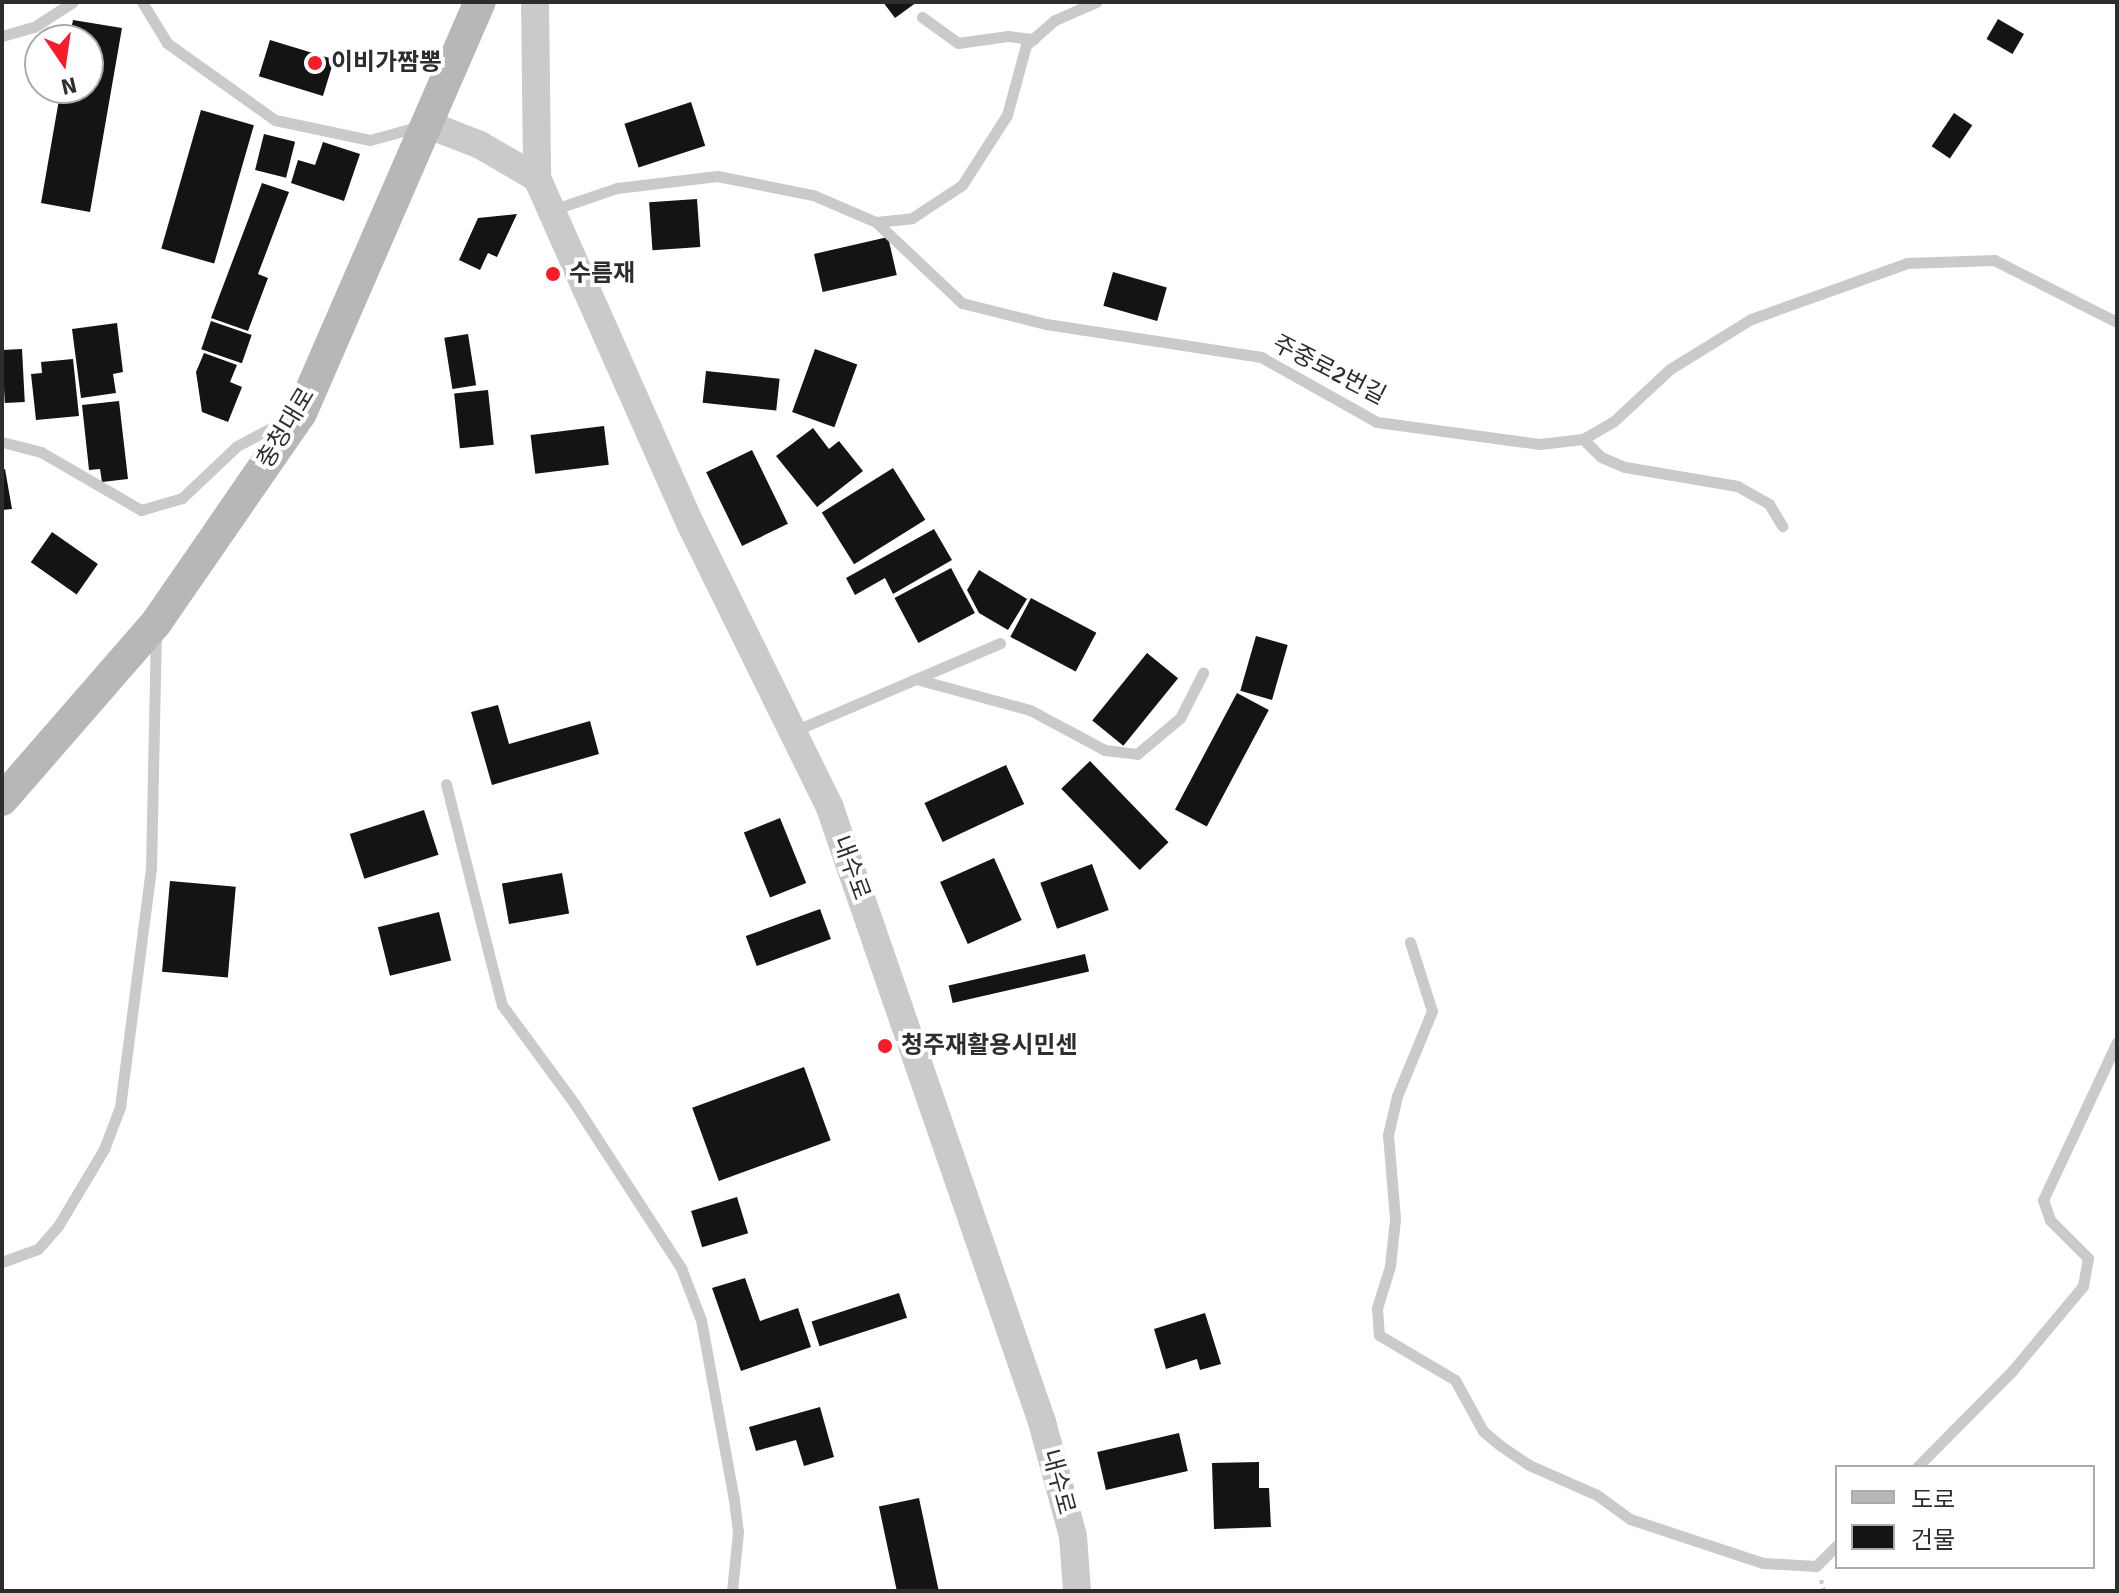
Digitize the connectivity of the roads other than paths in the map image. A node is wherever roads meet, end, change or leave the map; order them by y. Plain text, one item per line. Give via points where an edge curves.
1 (73, 2) edge
2 (142, 2) edge
3 (480, 2) edge
4 (535, 2) edge
5 (1096, 2) edge
6 (922, 17) dead end
7 (2, 36) edge
8 (1034, 39) junction
9 (429, 125) junction
10 (537, 178) junction
11 (552, 210) junction
12 (876, 222) junction
13 (2117, 322) edge
14 (301, 413) junction
15 (1583, 439) junction
16 (2, 442) edge
17 (1782, 526) dead end
18 (156, 623) junction
19 (1000, 643) dead end
20 (1203, 673) dead end
21 (916, 679) junction
22 (792, 732) junction
23 (446, 784) dead end
24 (2, 800) edge
25 (1410, 942) dead end
26 (2117, 1042) edge
27 (2, 1262) edge
28 (1919, 1465) edge
29 (1835, 1547) edge
30 (732, 1591) edge
31 (1077, 1591) edge

1 - 7 lane via 34,27
2 - 9 lane via 167,43 275,120 370,140
3 - 9 main road, 충청대로
4 - 10 street
5 - 8 lane via 1055,20
6 - 8 lane via 958,43 1008,36
8 - 12 lane via 1026,45 1007,115 962,185 912,218
9 - 10 street
9 - 14 main road, 충청대로
10 - 11 street, 내수로
11 - 12 lane, 주중로2번길 via 617,188 717,176 813,195
11 - 22 street, 내수로 via 691,525
12 - 15 lane, 주중로2번길 via 962,303 1046,324 1261,357 1377,422 1540,444
13 - 15 lane, 주중로2번길 via 1994,260 1907,263 1751,319 1670,369 1613,422
14 - 16 lane via 237,446 182,498 141,510 41,452
14 - 18 main road, 충청대로
15 - 17 lane via 1601,457 1625,467 1737,486 1769,504
18 - 24 main road, 충청대로
18 - 27 lane via 151,868 120,1107 104,1149 58,1226 38,1249
19 - 21 lane
20 - 21 lane via 1180,718 1137,754 1105,750 1030,710
21 - 22 lane
22 - 31 street, 내수로 via 830,808 1042,1422 1073,1536
23 - 30 lane via 502,1005 582,1115 681,1268 701,1320 738,1532
25 - 29 lane via 1432,1011 1397,1096 1388,1135 1395,1219 1390,1266 1377,1308 1379,1335 1455,1380 1483,1431 1501,1446 1529,1465 1597,1495 1630,1519 1763,1563 1816,1566
26 - 28 lane via 2045,1187 2050,1220 2088,1258 2083,1286 2012,1371

